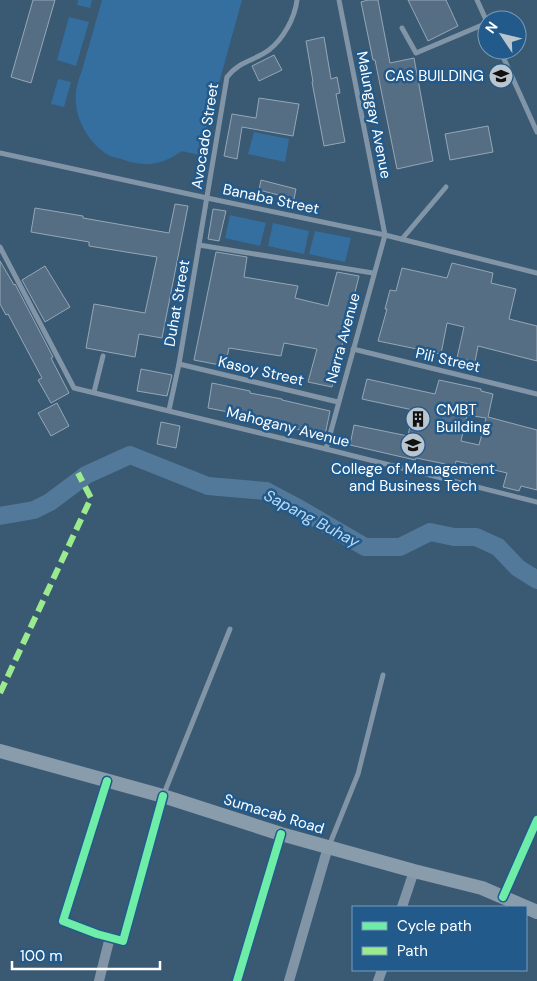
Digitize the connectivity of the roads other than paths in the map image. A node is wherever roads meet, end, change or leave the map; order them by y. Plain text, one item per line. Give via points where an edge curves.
1 (297, 0) edge
2 (339, 0) edge
3 (477, 26) edge
4 (402, 28) dead end
5 (505, 60) edge
6 (537, 132) edge
7 (0, 152) edge
8 (446, 187) dead end
9 (207, 198) junction
10 (384, 235) junction
11 (402, 239) junction
12 (199, 245) junction
13 (0, 247) edge
14 (373, 273) junction
15 (537, 273) edge
16 (353, 350) junction
17 (103, 356) dead end
18 (179, 364) junction
19 (94, 392) junction
20 (537, 394) edge
21 (338, 402) junction
22 (169, 410) junction
23 (326, 449) junction
24 (537, 502) edge
25 (230, 630) dead end
26 (383, 675) dead end
27 (0, 751) edge
28 (107, 781) junction
29 (163, 796) junction
30 (537, 820) edge
31 (281, 834) junction
32 (328, 847) junction
33 (414, 871) junction
34 (503, 897) junction
35 (402, 906) edge
36 (523, 906) edge
37 (110, 938) junction
38 (99, 981) edge
39 (237, 981) edge
40 (289, 981) edge

1 - 9 lane, Avocado Street via 291,21 269,50 233,69 228,77
2 - 10 lane, Malunggay Avenue
3 - 4 lane via 416,53
5 - 6 lane
7 - 9 lane, Banaba Street
8 - 11 lane
9 - 10 lane, Banaba Street
9 - 12 lane, Duhat Street
10 - 11 lane, Banaba Street
10 - 14 lane, Narra Avenue
11 - 15 lane, Banaba Street
12 - 14 lane
12 - 18 lane, Duhat Street
13 - 19 lane, Mahogany Avenue via 74,388
14 - 16 lane, Narra Avenue
16 - 20 lane, Pili Street
16 - 21 lane, Narra Avenue
17 - 19 lane
18 - 21 lane, Kasoy Street
18 - 22 lane, Duhat Street
19 - 22 lane, Mahogany Avenue
21 - 23 lane, Narra Avenue
22 - 23 lane, Mahogany Avenue
23 - 24 lane, Mahogany Avenue
25 - 29 lane
26 - 32 lane via 358,774
27 - 28 main road, Sumacab Road
28 - 29 main road, Sumacab Road
28 - 37 street via 63,922
29 - 31 main road, Sumacab Road
29 - 37 street via 123,941
30 - 34 street
31 - 32 main road, Sumacab Road
31 - 39 street
32 - 33 main road, Sumacab Road
32 - 40 street
33 - 34 main road, Sumacab Road via 482,888
33 - 35 street
34 - 36 main road, Sumacab Road
37 - 38 street

